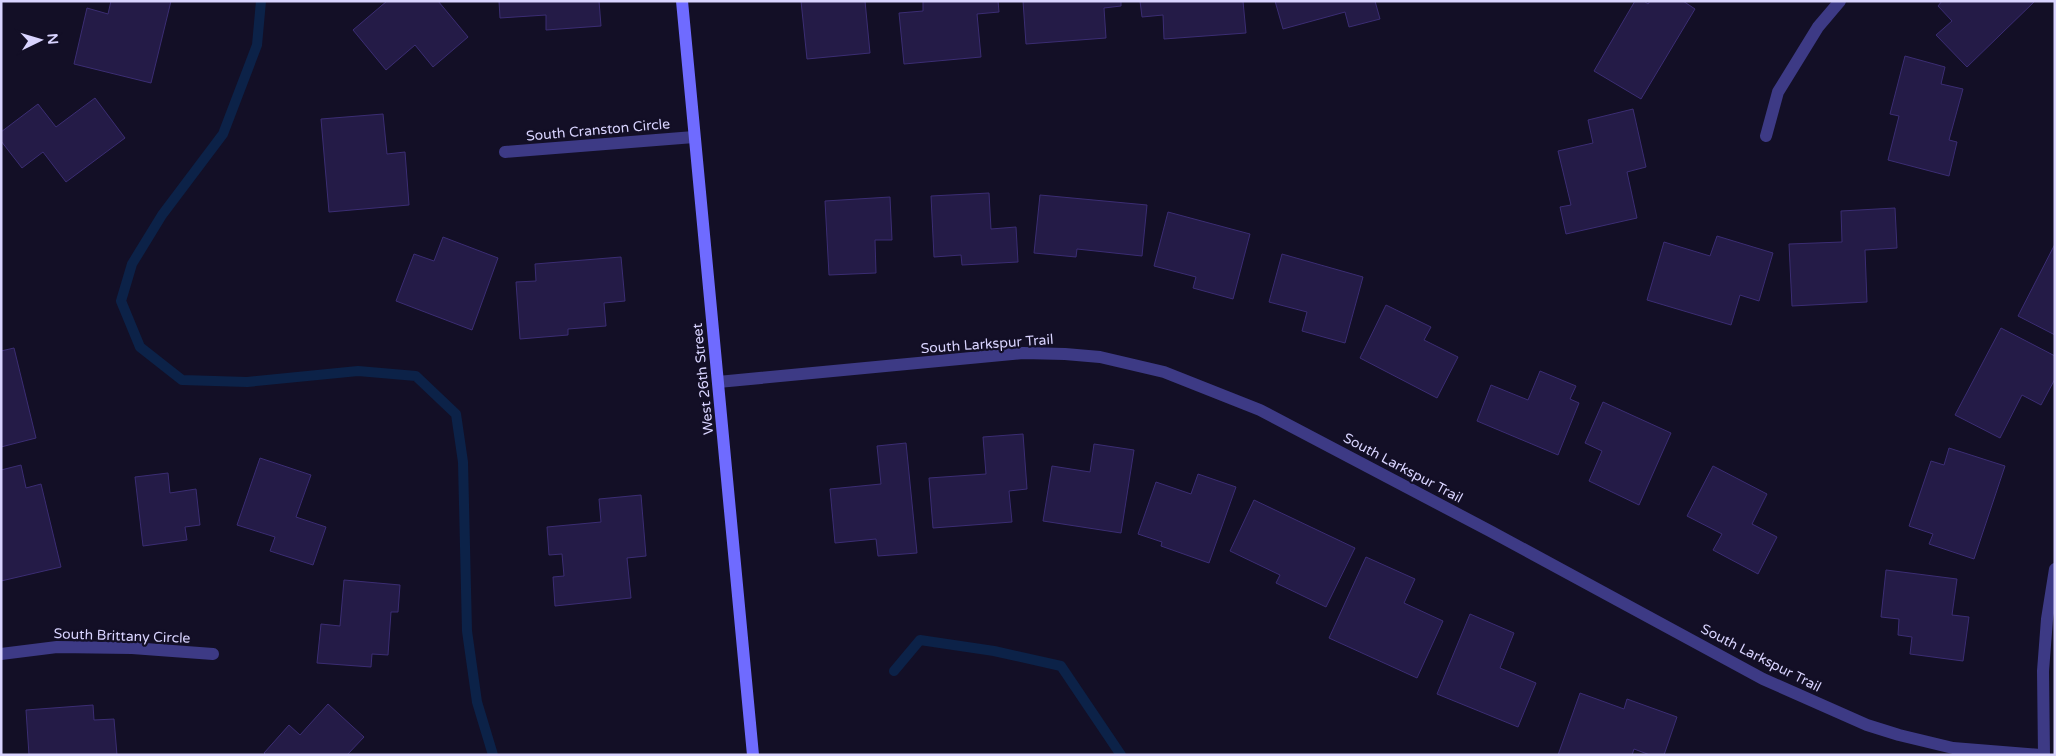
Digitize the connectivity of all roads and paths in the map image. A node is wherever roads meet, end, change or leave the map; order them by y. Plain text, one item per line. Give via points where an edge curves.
1 (682, 1) edge
2 (1840, 1) edge
3 (1766, 136) dead end
4 (694, 137) junction
5 (504, 152) dead end
6 (718, 382) junction
7 (2055, 569) edge
8 (1, 654) edge
9 (213, 654) dead end
10 (2055, 754) edge
11 (753, 755) edge
12 (2040, 755) edge
13 (2044, 755) edge
14 (2050, 755) edge

1 - 4 main road, West 26th Street
2 - 3 street via 1818,27 1778,92
4 - 5 street, South Cranston Circle
4 - 6 main road, West 26th Street
6 - 11 main road, West 26th Street
6 - 12 street, South Larkspur Trail via 1024,354 1100,357 1164,372 1260,410 1763,679 1867,725 1953,748
7 - 13 street via 2043,671
8 - 9 street, South Brittany Circle via 56,647
10 - 14 street

